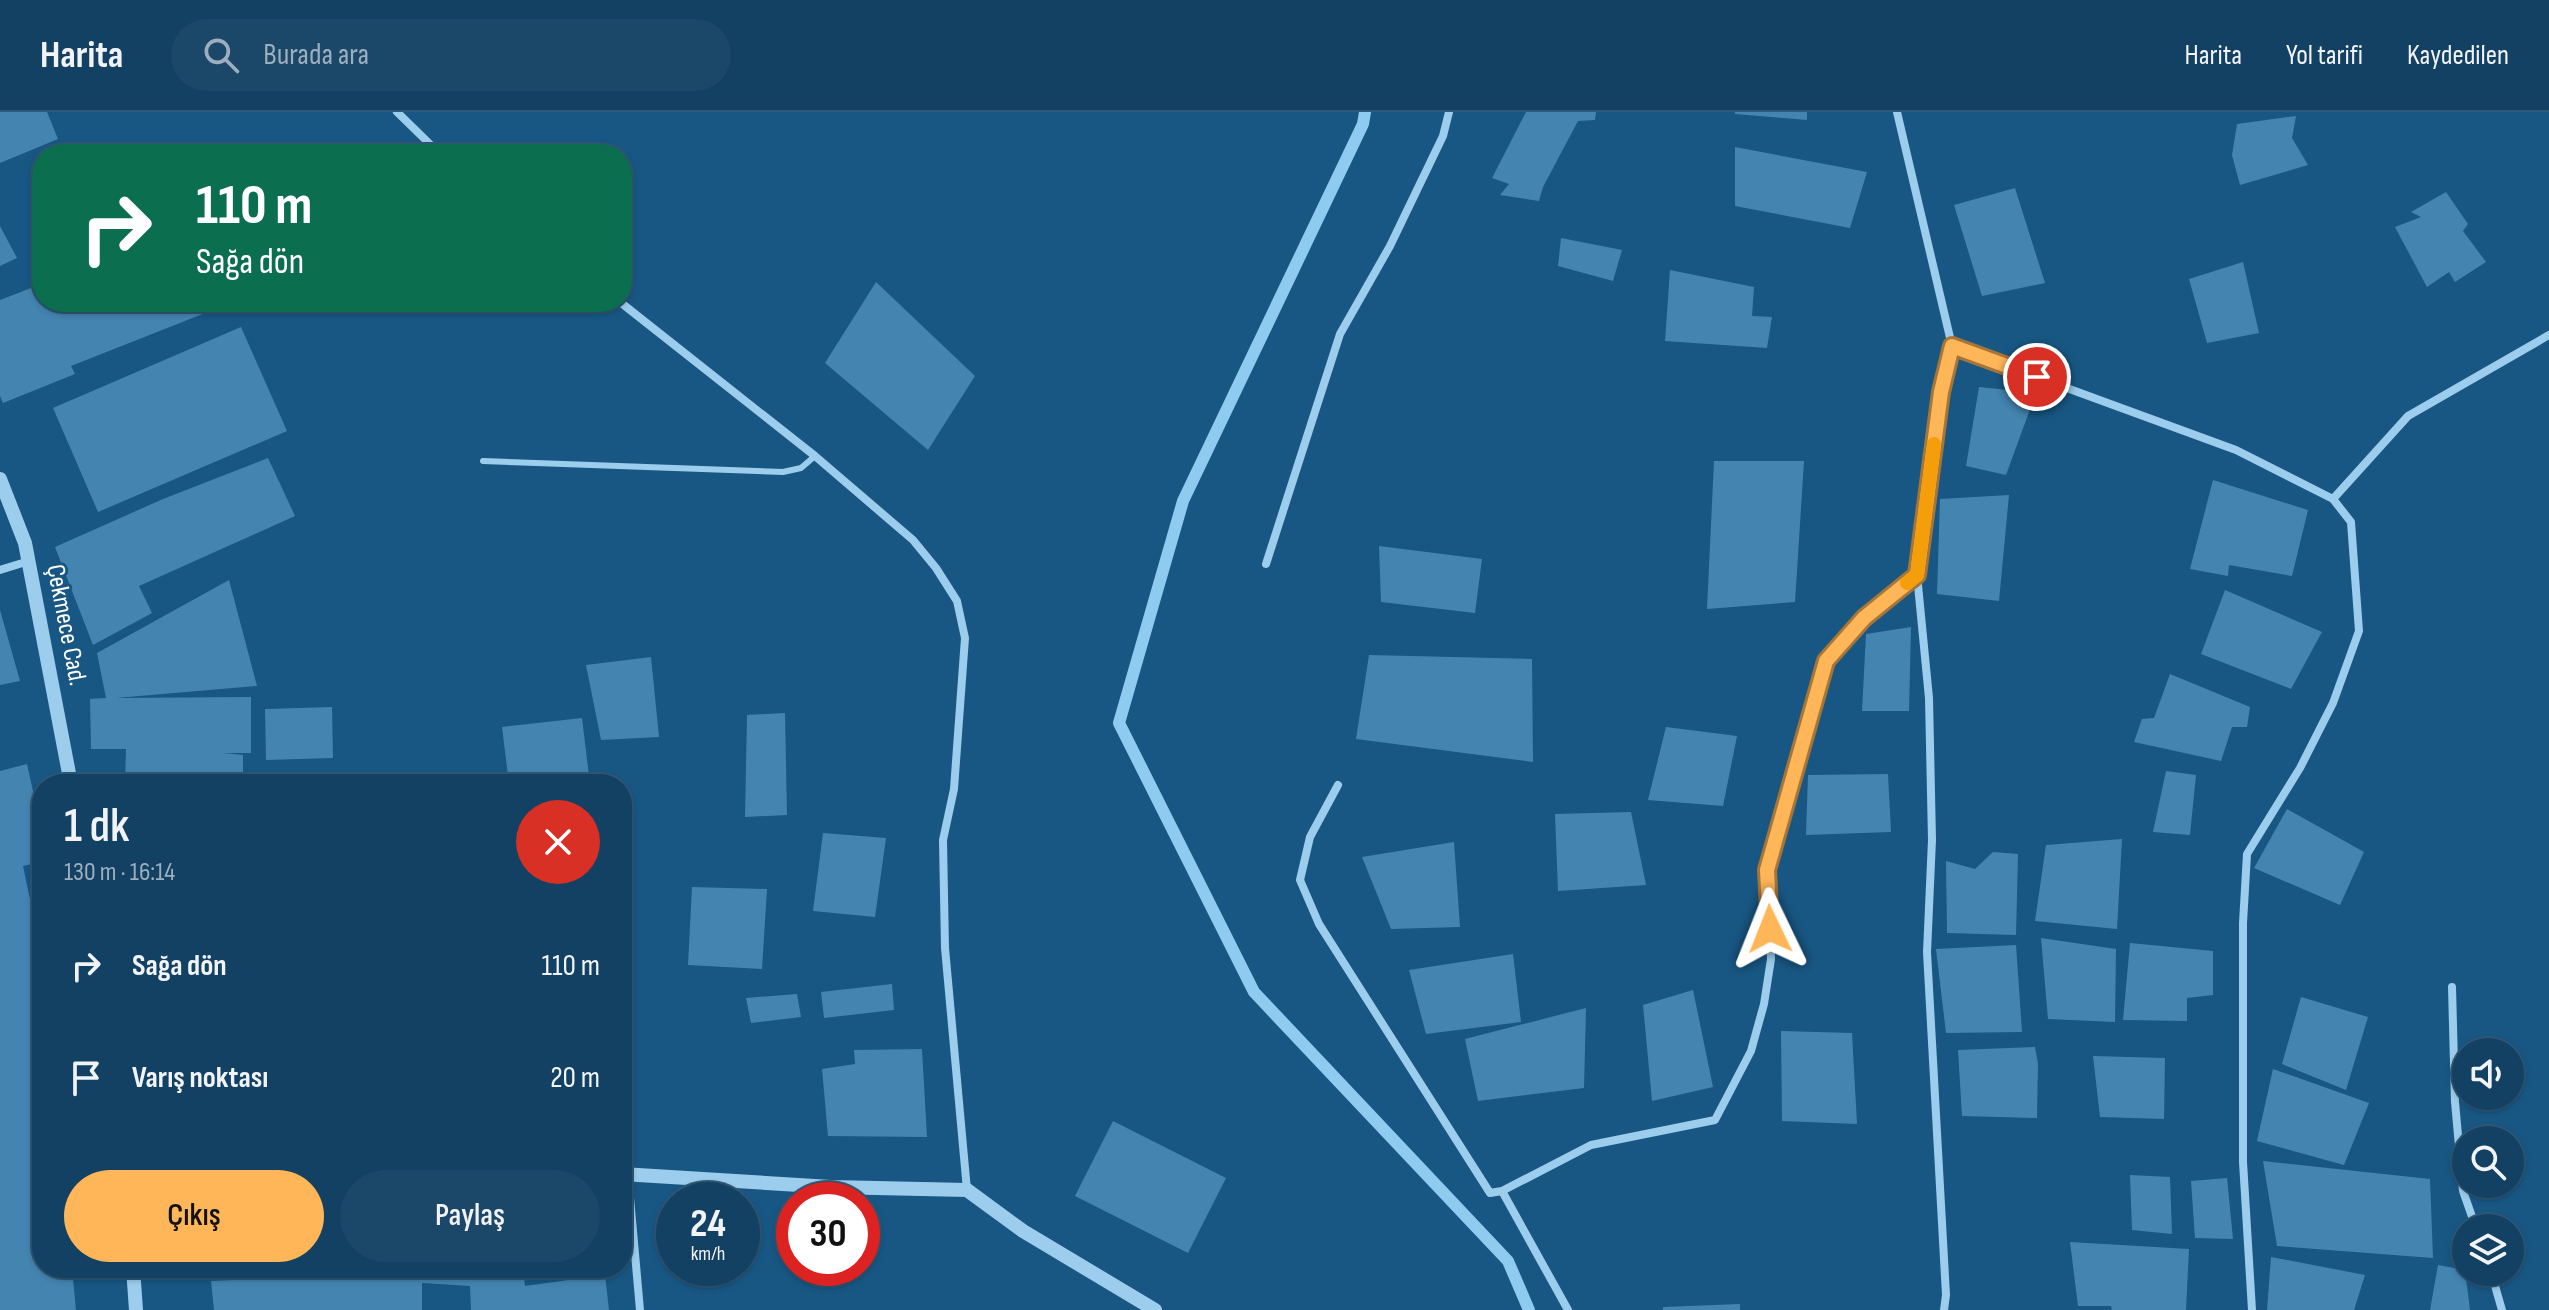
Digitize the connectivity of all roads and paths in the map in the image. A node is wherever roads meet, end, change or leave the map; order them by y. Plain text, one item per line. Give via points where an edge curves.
1 (397, 112) edge
2 (1449, 112) edge
3 (1897, 112) edge
4 (430, 144) edge
5 (632, 311) edge
6 (2549, 335) edge
7 (1952, 346) junction
8 (815, 456) junction
9 (483, 461) dead end
10 (0, 479) edge
11 (2333, 499) junction
12 (29, 561) junction
13 (1266, 564) dead end
14 (0, 570) edge
15 (1917, 575) junction
16 (69, 774) edge
17 (1338, 785) dead end
18 (2452, 987) dead end
19 (632, 1175) edge
20 (967, 1190) junction
21 (1502, 1191) junction
22 (2471, 1214) edge
23 (632, 1238) edge
24 (134, 1278) edge
25 (2495, 1286) edge
26 (136, 1310) edge
27 (640, 1310) edge
28 (1155, 1310) edge
29 (1568, 1310) edge
30 (1944, 1310) edge
31 (2252, 1310) edge
32 (2502, 1310) edge

1 - 4 street
2 - 13 street via 1443,136 1390,246 1340,334
3 - 7 street
5 - 8 street
6 - 11 street via 2408,416
7 - 11 street via 2236,450
7 - 15 street
8 - 9 lane via 801,468 783,472
8 - 20 street via 913,540 957,601 965,638 954,789 943,840 945,948
10 - 12 street, Çekmece Cad.
11 - 31 street via 2351,522 2359,631 2333,703 2247,854 2243,1162
12 - 14 street
12 - 16 street, Çekmece Cad.
15 - 21 street via 1864,618 1826,661 1767,870 1771,959 1764,1004 1751,1051 1715,1120 1591,1145
15 - 30 street via 1929,698 1932,840 1927,952
17 - 21 street via 1310,837 1300,880 1319,924 1490,1193
18 - 22 street via 2455,1102 2463,1191
19 - 20 street
20 - 28 street via 1023,1231
21 - 29 street
23 - 27 street
24 - 26 street
25 - 32 street

